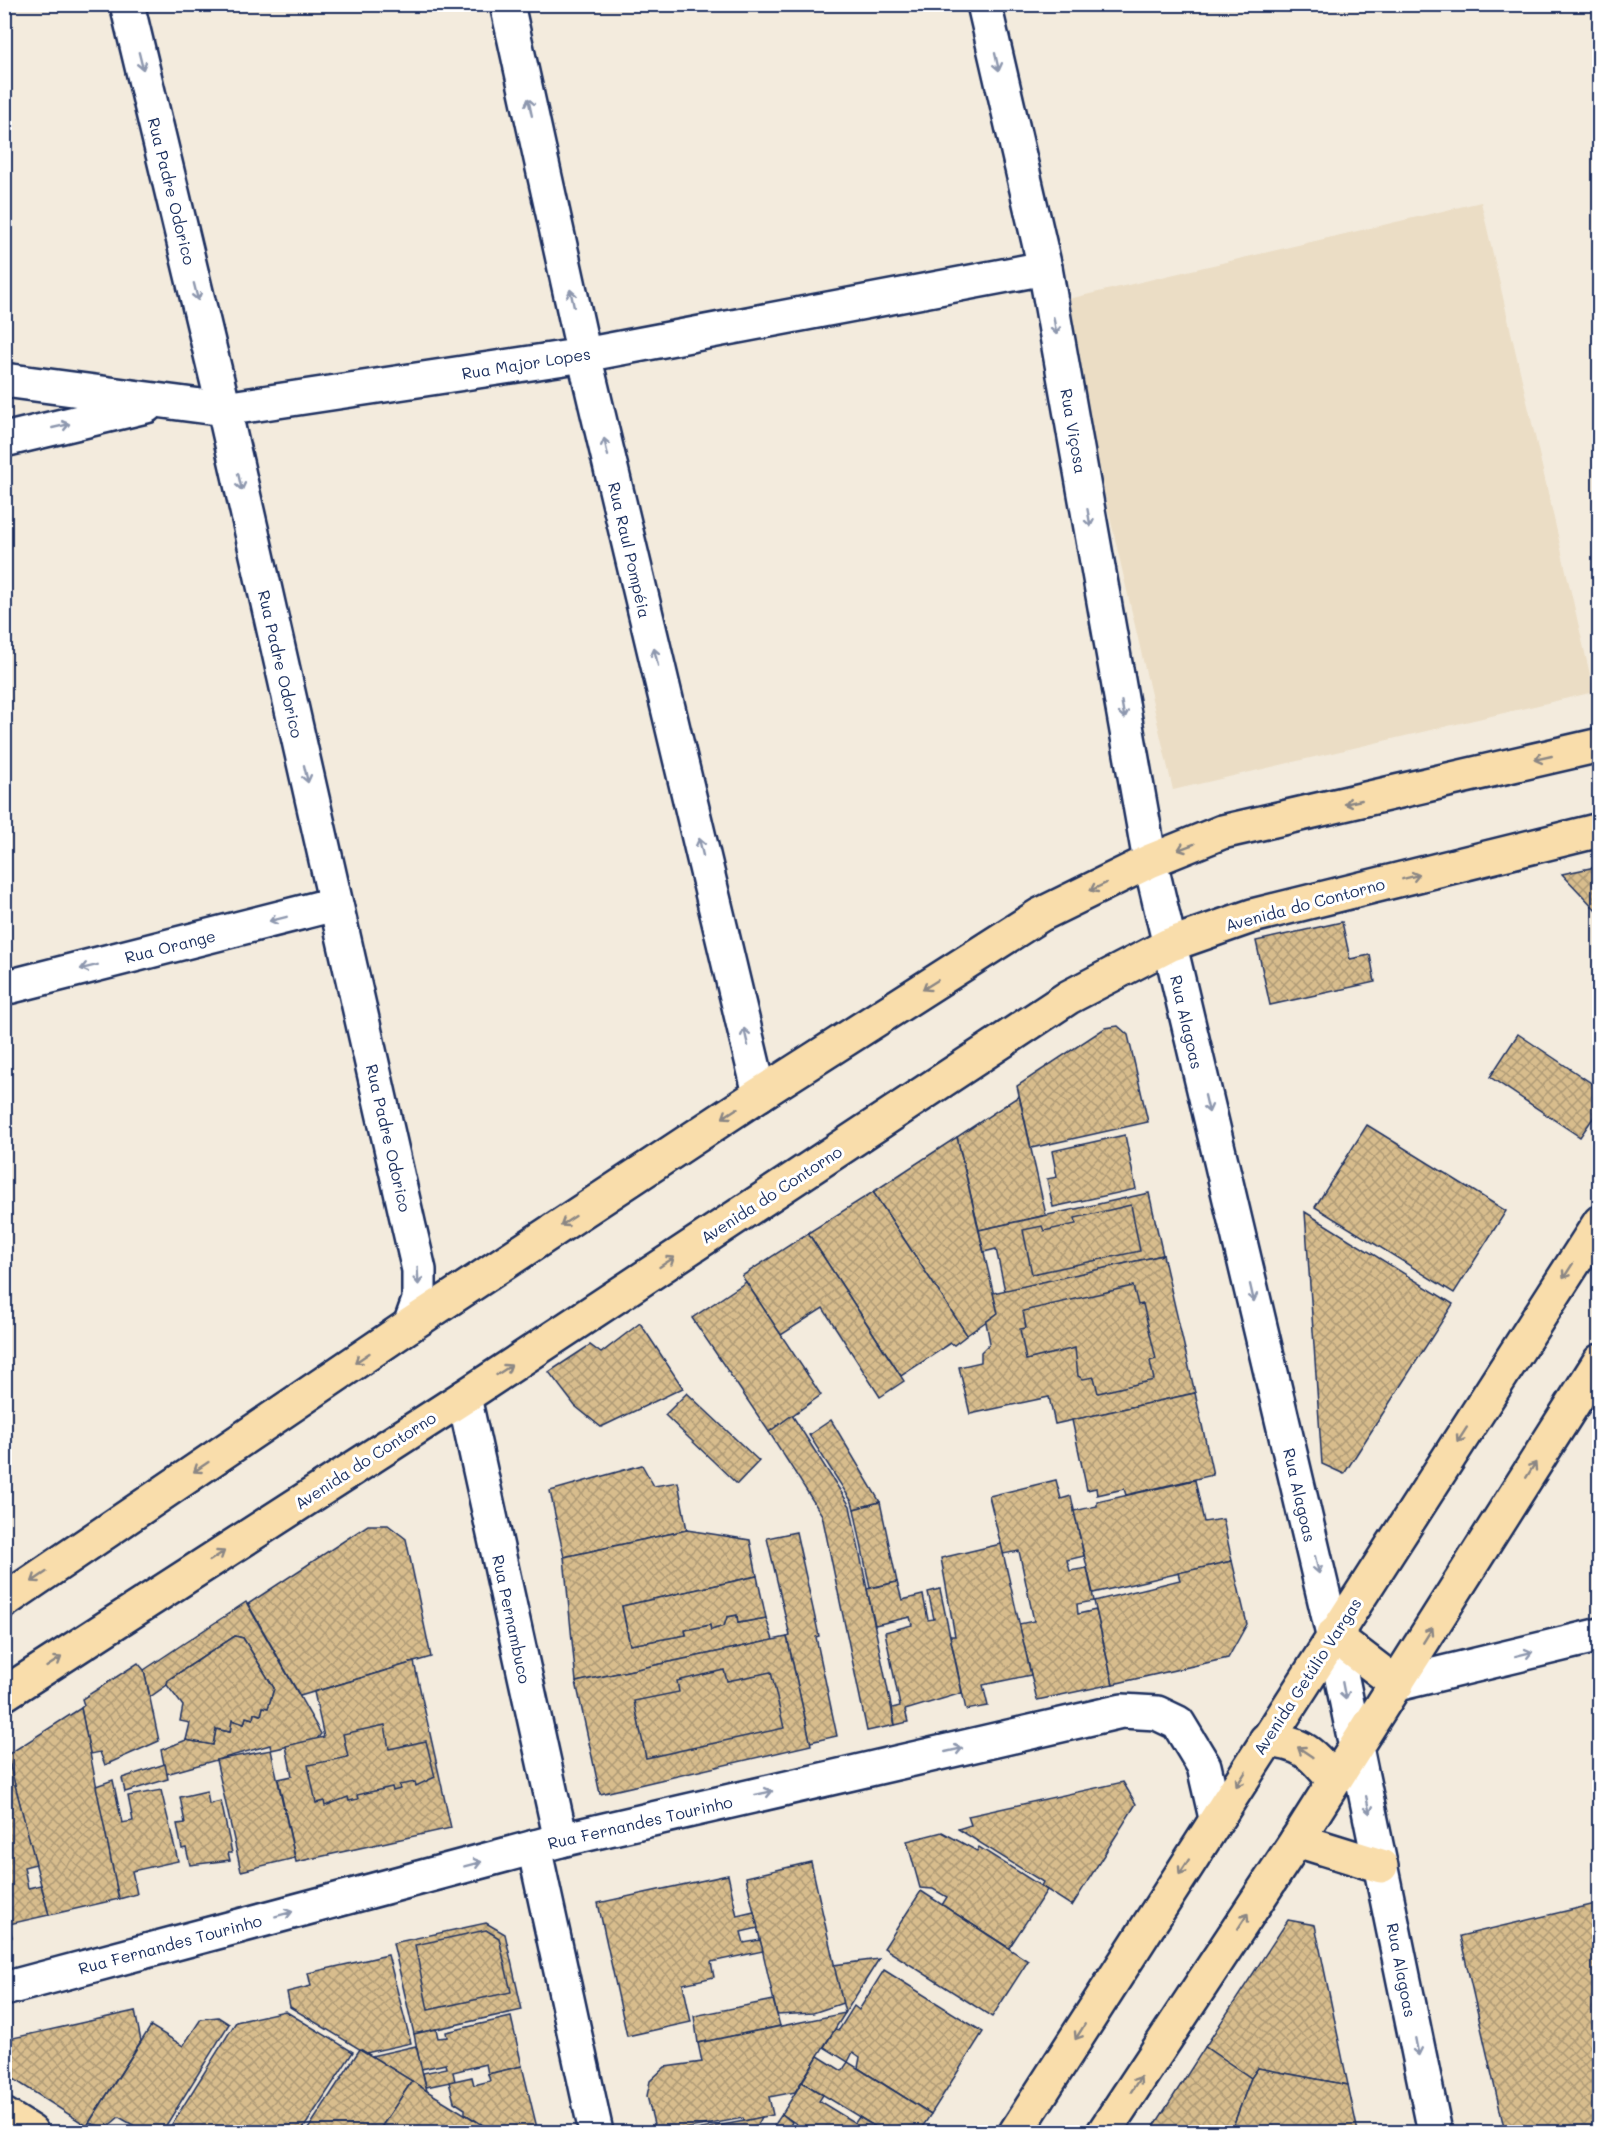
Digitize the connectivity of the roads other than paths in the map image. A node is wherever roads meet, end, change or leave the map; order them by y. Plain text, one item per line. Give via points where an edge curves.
1 (127, 4) edge
2 (507, 4) edge
3 (984, 4) edge
4 (1045, 268) junction
5 (584, 355) junction
6 (4, 380) edge
7 (165, 402) junction
8 (224, 409) junction
9 (4, 440) edge
10 (1599, 745) edge
11 (1599, 830) edge
12 (1150, 861) junction
13 (335, 904) junction
14 (1169, 945) junction
15 (4, 988) edge
16 (760, 1094) junction
17 (1599, 1222) edge
18 (410, 1325) junction
19 (1599, 1361) edge
20 (464, 1397) junction
21 (4, 1601) edge
22 (1333, 1635) junction
23 (1599, 1635) edge
24 (1397, 1684) junction
25 (4, 1694) edge
26 (1266, 1740) junction
27 (1356, 1748) junction
28 (1334, 1782) junction
29 (1216, 1818) junction
30 (1297, 1840) junction
31 (548, 1844) junction
32 (1381, 1866) junction
33 (4, 1989) edge
34 (4, 2115) edge
35 (32, 2133) edge
36 (596, 2133) edge
37 (1016, 2133) edge
38 (1104, 2133) edge
39 (1435, 2133) edge

1 -> 8 street, Rua Padre Odorico
5 -> 2 street, Rua Raul Pompéia
3 -> 4 street, Rua Viçosa
4 - 5 street, Rua Major Lopes
4 -> 12 street, Rua Viçosa
5 - 8 street, Rua Major Lopes
16 -> 5 street, Rua Raul Pompéia
6 - 7 street, Rua Major Lopes
7 - 8 street, Rua Major Lopes
9 -> 7 street
8 -> 13 street, Rua Padre Odorico
10 -> 12 main road via 1222,832
14 -> 11 main road, Avenida do Contorno via 1252,916
12 - 14 street, Rua Alagoas
12 -> 16 main road via 1040,915
13 -> 15 street, Rua Orange
13 -> 18 street, Rua Padre Odorico via 418,1270 419,1300
20 -> 14 main road, Avenida do Contorno via 1069,997
14 -> 22 street, Rua Alagoas
16 -> 18 main road
17 -> 22 main road, Avenida Getúlio Vargas
18 -> 21 main road
24 -> 19 main road
25 -> 20 main road, Avenida do Contorno
20 - 31 street, Rua Pernambuco
22 - 24 main road
22 - 26 main road, Avenida Getúlio Vargas
22 -> 27 street, Rua Alagoas
24 -> 23 street
24 - 27 main road
28 -> 26 main road via 1306,1752 1289,1742
26 -> 29 main road, Avenida Getúlio Vargas
27 - 28 main road
27 -> 32 street, Rua Alagoas
28 - 30 main road
31 -> 29 street, Rua Fernandes Tourinho via 1122,1711 1157,1713 1179,1723 1204,1766
29 -> 37 main road, Avenida Getúlio Vargas
30 - 32 main road
38 -> 30 main road
33 -> 31 street, Rua Fernandes Tourinho
31 - 36 street, Rua Pernambuco
32 -> 39 street, Rua Alagoas
34 - 35 main road

